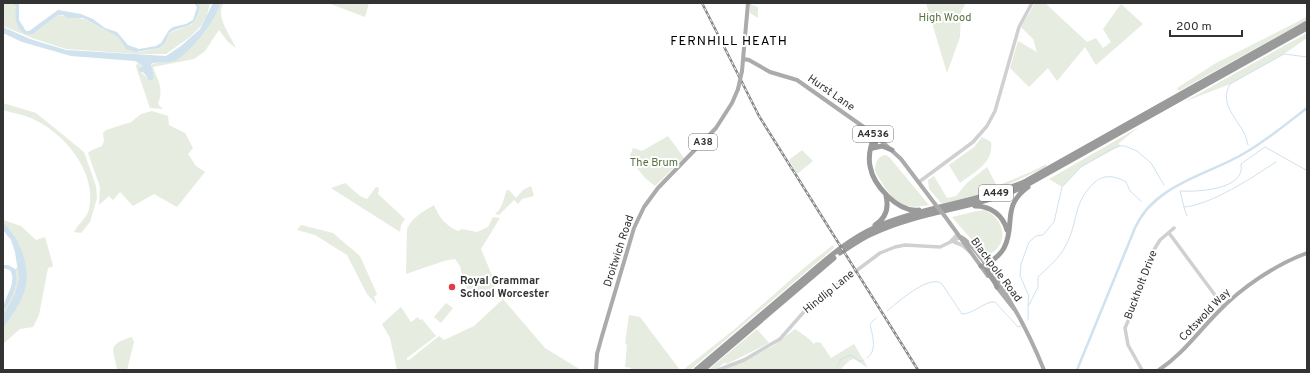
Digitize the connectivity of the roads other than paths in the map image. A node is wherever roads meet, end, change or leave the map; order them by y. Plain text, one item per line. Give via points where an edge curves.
1 (748, 3) edge
2 (1032, 3) edge
3 (1307, 23) edge
4 (1307, 28) edge
5 (744, 59) junction
6 (877, 137) junction
7 (872, 150) junction
8 (892, 150) junction
9 (1034, 181) junction
10 (919, 182) junction
11 (886, 193) junction
12 (968, 206) junction
13 (926, 210) junction
14 (944, 215) joint
15 (1174, 228) dead end
16 (866, 232) junction
17 (1008, 233) junction
18 (1169, 233) junction
19 (960, 235) junction
20 (952, 242) junction
21 (971, 253) junction
22 (1307, 253) edge
23 (984, 266) junction
24 (997, 287) joint
25 (1224, 306) junction
26 (1018, 313) junction
27 (596, 370) edge
28 (696, 370) edge
29 (703, 370) edge
30 (718, 370) edge
31 (1044, 370) edge
32 (1142, 370) edge
33 (1159, 370) edge

1 - 5 main road, Droitwich Road / A38
2 - 10 street via 1019,27 995,110 987,126 973,142
3 - 13 highway, A449 via 1026,181 977,199
4 - 9 highway, A449
5 - 6 main road, Hurst Lane / A4536 via 770,72 797,80
5 - 27 main road, Droitwich Road / A38, bridge via 738,89 716,128 658,188 638,219 602,336
6 - 7 highway
6 - 8 main road, Hurst Lane / A4536
7 - 8 highway via 882,146
7 - 11 highway via 871,169
8 - 10 main road, Hurst Lane / A4536
9 - 12 highway, A449
9 - 17 highway via 1022,191 1012,206
10 - 14 main road, Hurst Lane / A4536, bridge
11 - 13 highway via 902,208
11 - 16 highway via 885,216
12 - 17 highway via 983,206 995,211 1004,222
12 - 29 highway, A449 via 896,224 859,240 824,266
13 - 16 highway, A449
14 - 19 main road, Blackpole Road / A4536
15 - 18 street, Buckholt Drive
16 - 28 highway, A449 via 824,261
17 - 23 highway via 1004,249
18 - 25 street
18 - 32 street, Buckholt Drive via 1160,240 1152,253 1140,293 1125,328 1128,345
19 - 20 street, Hindlip Lane
19 - 21 main road, Blackpole Road / A4536
19 - 23 main road, Blackpole Road / A4536
20 - 21 street via 962,245
20 - 30 street, Hindlip Lane via 938,248 903,245 880,253 809,306 780,339 744,360
21 - 23 main road, Blackpole Road / A4536
22 - 25 main road, Cotswold Way via 1259,279
23 - 24 highway
23 - 26 main road, Blackpole Road via 1002,286
24 - 26 main road, Blackpole Road
25 - 33 main road, Cotswold Way via 1184,350
26 - 31 main road, Blackpole Road

